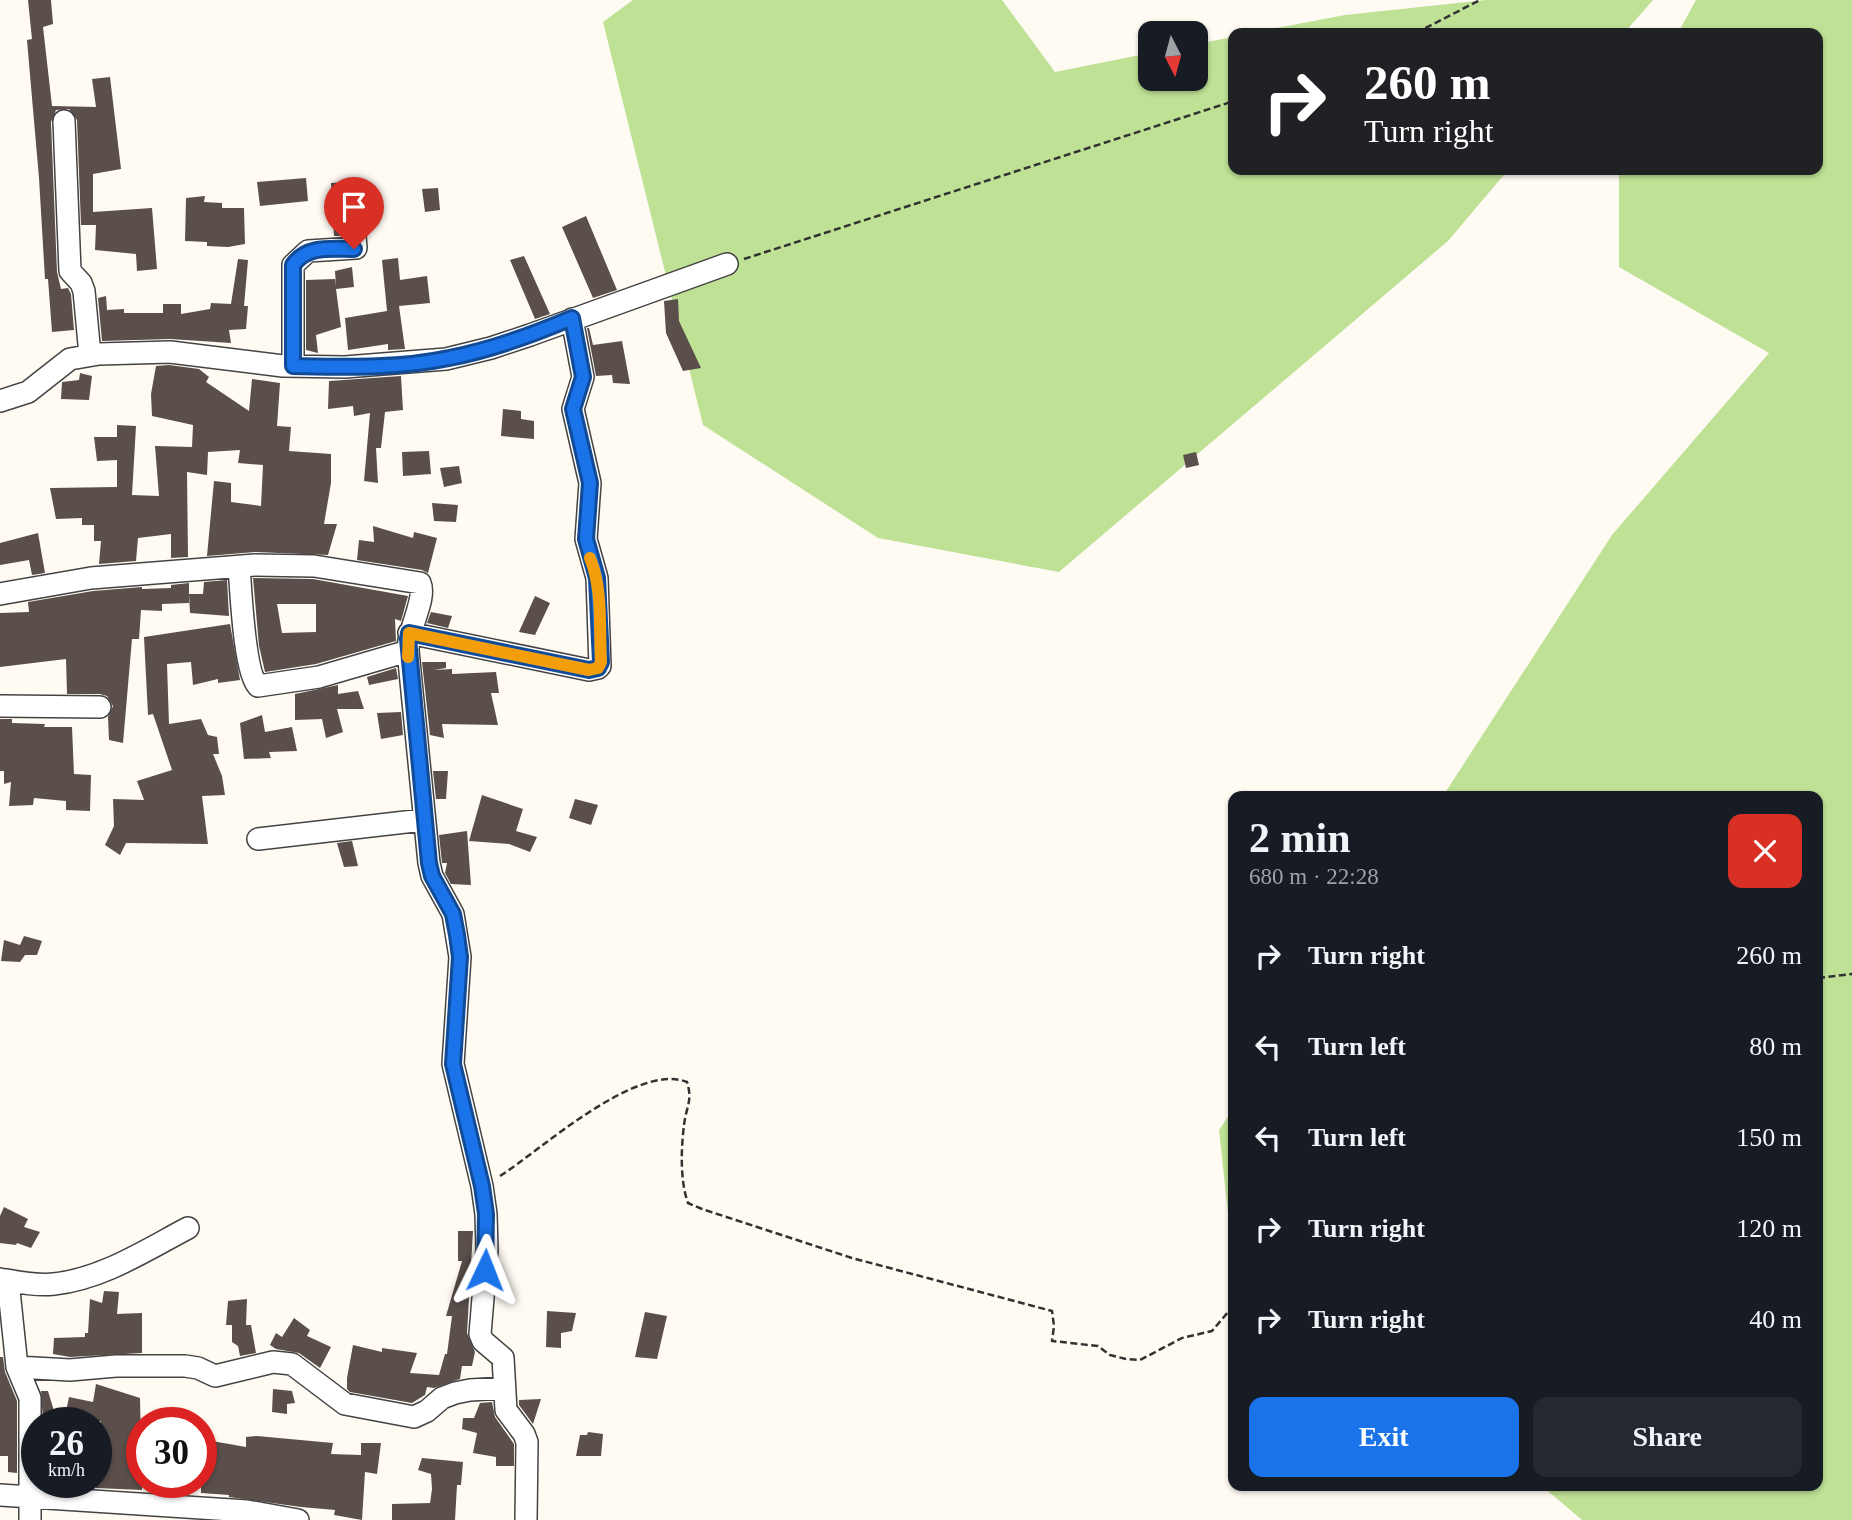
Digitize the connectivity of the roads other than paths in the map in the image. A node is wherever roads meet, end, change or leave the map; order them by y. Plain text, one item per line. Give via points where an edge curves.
1 (64, 121) dead end
2 (354, 223) dead end
3 (727, 264) road end
4 (572, 318) junction
5 (90, 355) junction
6 (293, 366) junction
7 (0, 401) edge
8 (239, 567) junction
9 (0, 594) edge
10 (408, 642) junction
11 (0, 706) edge
12 (100, 707) dead end
13 (423, 820) junction
14 (258, 839) dead end
15 (188, 1228) dead end
16 (4, 1280) edge
17 (17, 1367) junction
18 (504, 1388) junction
19 (30, 1407) edge
20 (0, 1495) edge
21 (21, 1496) edge
22 (31, 1498) edge
23 (46, 1498) edge
24 (30, 1520) edge
25 (298, 1520) edge
26 (526, 1520) edge

1 - 5 street via 70,271 85,291
2 - 6 street via 356,248 308,251 293,265
3 - 4 street
4 - 6 street via 446,359
4 - 10 street via 583,377 573,409 590,483 586,539 597,578 600,666 589,670
5 - 6 street via 170,352
5 - 7 street via 70,359 28,392
8 - 9 street via 91,578
8 - 10 street via 314,566 420,583 423,593
8 - 10 street via 246,644 258,686 319,677
10 - 13 street
11 - 12 street
13 - 14 street
13 - 18 street via 432,876 453,914 457,935 460,957 453,1064 486,1214 480,1328 483,1341 503,1358
15 - 16 street via 85,1278 51,1284
16 - 17 street
17 - 18 street via 185,1366 215,1376 273,1362 292,1364 345,1404 414,1417 454,1393
17 - 19 street
18 - 26 street via 506,1410 527,1442
20 - 21 street
22 - 24 street
23 - 25 street via 247,1511

